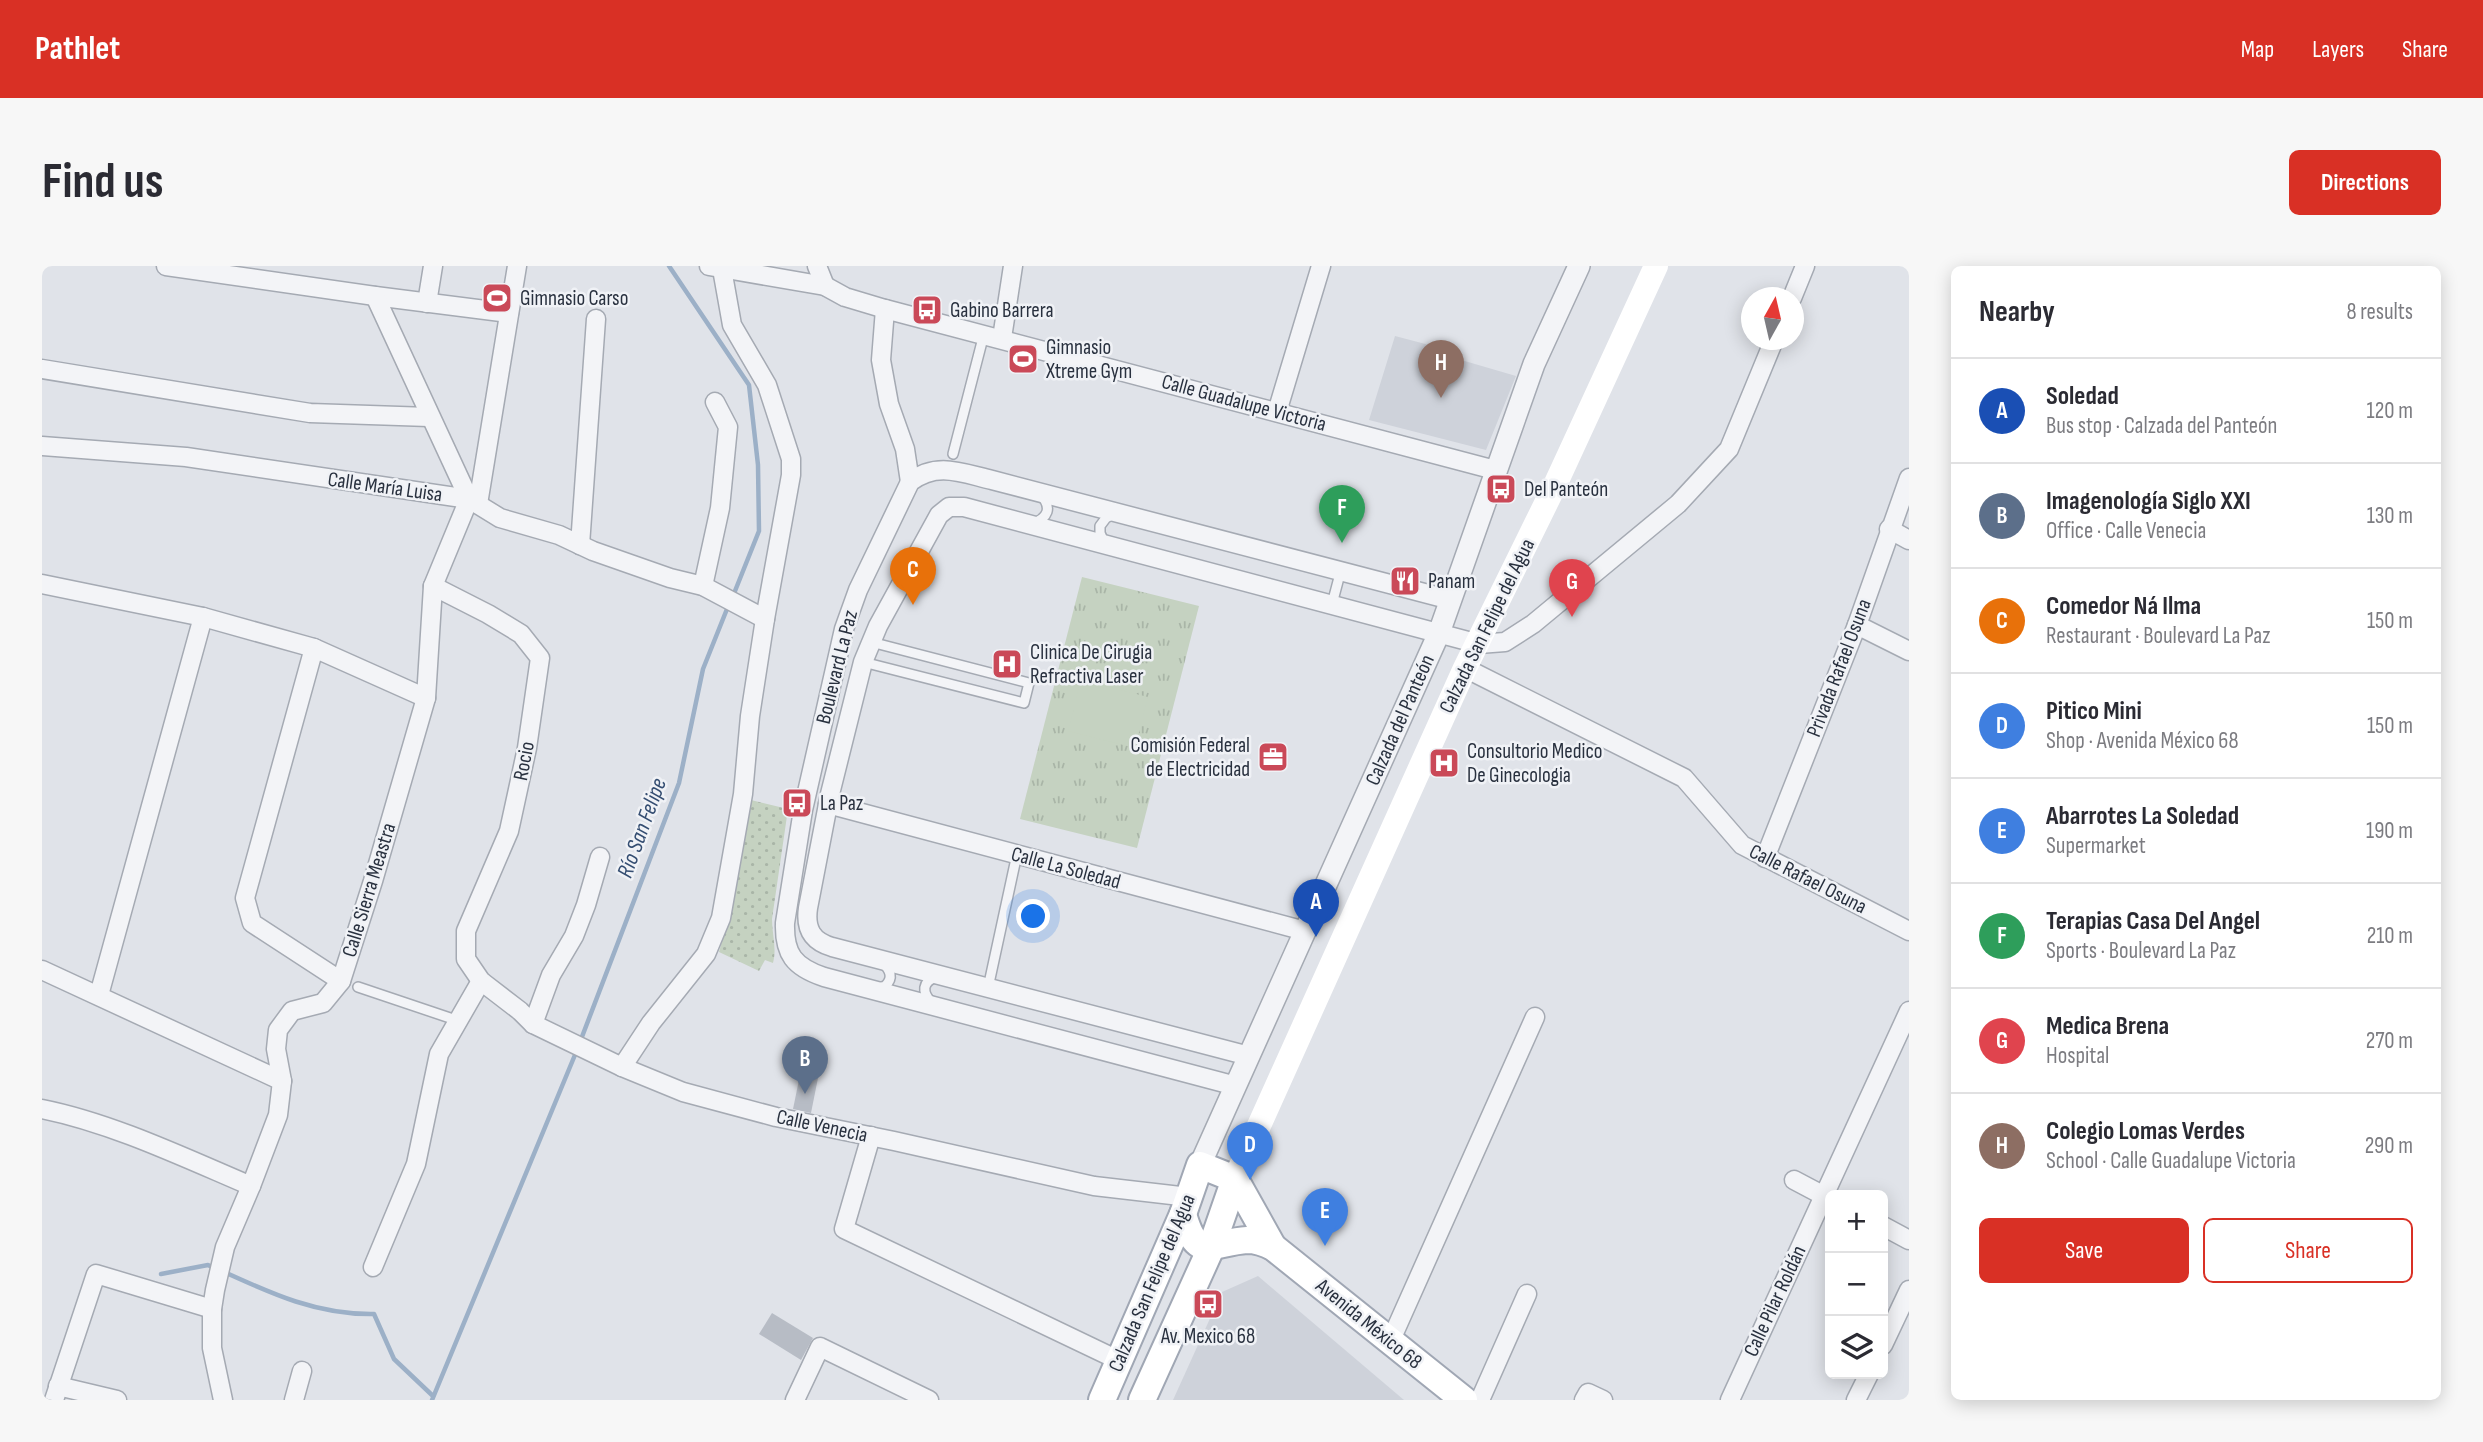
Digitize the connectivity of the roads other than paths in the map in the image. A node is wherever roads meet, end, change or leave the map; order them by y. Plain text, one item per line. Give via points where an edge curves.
1 (166, 266) edge
2 (433, 266) edge
3 (517, 266) edge
4 (817, 266) edge
5 (1013, 266) edge
6 (1321, 266) edge
7 (1579, 266) edge
8 (1656, 266) edge
9 (1805, 266) edge
10 (724, 268) edge
11 (825, 286) junction
12 (1796, 287) edge
13 (374, 296) junction
14 (427, 303) junction
15 (885, 309) junction
16 (509, 313) junction
17 (596, 319) dead end
18 (984, 334) junction
19 (1002, 338) junction
20 (1770, 350) edge
21 (42, 369) edge
22 (715, 402) dead end
23 (1277, 412) junction
24 (429, 417) junction
25 (42, 446) edge
26 (953, 454) dead end
27 (1495, 470) junction
28 (1909, 478) edge
29 (910, 482) junction
30 (1039, 493) junction
31 (473, 502) junction
32 (1114, 514) junction
33 (1030, 524) junction
34 (1889, 529) junction
35 (1909, 540) edge
36 (1106, 544) junction
37 (579, 545) junction
38 (1341, 570) junction
39 (42, 584) edge
40 (433, 586) junction
41 (708, 588) junction
42 (1451, 600) junction
43 (1332, 604) junction
44 (203, 617) junction
45 (765, 620) junction
46 (1857, 625) junction
47 (1439, 633) junction
48 (871, 642) junction
49 (1479, 645) junction
50 (314, 648) junction
51 (1909, 652) edge
52 (863, 662) junction
53 (1465, 668) junction
54 (426, 698) junction
55 (828, 804) junction
56 (1017, 854) junction
57 (600, 857) dead end
58 (1765, 858) junction
59 (1305, 931) junction
60 (1909, 931) edge
61 (878, 959) junction
62 (42, 970) edge
63 (942, 976) junction
64 (481, 981) junction
65 (349, 984) junction
66 (988, 988) junction
67 (869, 989) junction
68 (99, 995) junction
69 (936, 1006) junction
70 (1909, 1011) edge
71 (1535, 1017) dead end
72 (459, 1021) junction
73 (533, 1024) junction
74 (1249, 1056) junction
75 (622, 1067) junction
76 (282, 1081) junction
77 (1236, 1086) junction
78 (42, 1109) edge
79 (871, 1136) junction
80 (1200, 1165) junction
81 (1235, 1179) junction
82 (1794, 1180) dead end
83 (251, 1186) junction
84 (1830, 1190) edge
85 (1825, 1196) edge
86 (1825, 1201) edge
87 (1186, 1205) junction
88 (1888, 1229) edge
89 (1909, 1240) edge
90 (1273, 1247) junction
91 (1211, 1248) junction
92 (373, 1267) dead end
93 (1909, 1290) edge
94 (1527, 1294) dead end
95 (212, 1309) junction
96 (1888, 1334) edge
97 (1390, 1342) junction
98 (1120, 1361) junction
99 (302, 1371) dead end
100 (1866, 1379) edge
101 (56, 1393) edge
102 (117, 1400) edge
103 (223, 1400) edge
104 (294, 1400) edge
105 (794, 1400) edge
106 (929, 1400) edge
107 (1102, 1400) edge
108 (1142, 1400) edge
109 (1464, 1400) edge
110 (1480, 1400) edge
111 (1584, 1400) edge
112 (1603, 1400) edge
113 (1730, 1400) edge
114 (1856, 1400) edge

1 - 13 street
2 - 14 street
3 - 16 street, Calle Sierra Meastra
4 - 11 street
5 - 19 street
6 - 23 street
7 - 27 street, Calzada del Panteón via 1534,364
8 - 49 main road, Calzada San Felipe del Agua
9 - 12 street
10 - 11 street, Calle Guadalupe Victoria
10 - 45 street via 732,325 763,376 791,459
11 - 15 street, Calle Guadalupe Victoria
13 - 14 street
13 - 24 street
14 - 16 street
15 - 18 street, Calle Guadalupe Victoria
15 - 29 street via 881,360
16 - 31 street, Calle Sierra Meastra
17 - 37 street
18 - 19 street, Calle Guadalupe Victoria
18 - 26 lane
19 - 23 street, Calle Guadalupe Victoria
20 - 49 street via 1729,449 1678,504 1533,624 1505,642
21 - 24 street via 310,413
22 - 41 street via 728,427
23 - 27 street, Calle Guadalupe Victoria
24 - 31 street
25 - 31 street, Calle María Luisa via 186,457
27 - 42 street, Calzada del Panteón
28 - 34 street, Privada Rafael Osuna
29 - 30 street via 929,471 949,469
29 - 67 street, Boulevard La Paz via 844,629 806,798 785,923 786,946 800,965
30 - 32 street
30 - 33 lane via 1048,505 1047,514
31 - 37 street, Calle María Luisa via 500,518
31 - 40 street, Calle Sierra Meastra
32 - 36 lane via 1100,526
32 - 38 street
33 - 36 street, Boulevard La Paz
33 - 48 street, Boulevard La Paz via 964,507 944,510
34 - 35 street
34 - 46 street, Privada Rafael Osuna
36 - 43 street, Boulevard La Paz
37 - 41 street, Calle María Luisa
38 - 42 street
38 - 43 lane
39 - 44 street
40 - 54 street, Calle Sierra Meastra
40 - 64 street, Rocio via 521,634 540,658 509,831 466,931 466,959
41 - 45 street, Calle María Luisa
42 - 47 street, Calzada del Panteón
43 - 47 street, Boulevard La Paz
44 - 50 street
44 - 68 street
45 - 75 street via 743,794 721,918 706,954
46 - 51 street
46 - 58 street, Privada Rafael Osuna
47 - 49 street, Boulevard La Paz
47 - 59 street, Calzada del Panteón
48 - 52 street, Boulevard La Paz
48 - 52 lane via 1029,683 1024,704
49 - 53 main road, Calzada San Felipe del Agua
50 - 54 street
50 - 65 street via 245,898 252,923
52 - 55 street, Boulevard La Paz
53 - 58 street, Calle Rafael Osuna via 1684,778 1742,845
53 - 81 main road, Calzada San Felipe del Agua
54 - 65 street, Calle Sierra Meastra via 373,881
55 - 56 street, Calle La Soledad
55 - 61 street, Boulevard La Paz via 807,925 815,940
56 - 59 street, Calle La Soledad
56 - 66 lane
57 - 73 street via 574,936 551,975
58 - 60 street, Calle Rafael Osuna
59 - 74 street, Calzada del Panteón
61 - 63 street, Boulevard La Paz
61 - 67 lane via 890,978 885,986
62 - 68 street
63 - 66 street, Boulevard La Paz
63 - 69 lane via 924,986 925,995
64 - 72 street
64 - 73 street, Calle Venecia
65 - 72 lane
65 - 76 street, Calle Sierra Meastra via 323,1003 292,1011 278,1030
66 - 74 street, Boulevard La Paz
67 - 69 street, Boulevard La Paz
68 - 76 street
69 - 77 street, Boulevard La Paz
70 - 84 street, Calle Pilar Roldán
71 - 97 street
72 - 92 street via 439,1054 416,1164
73 - 75 street, Calle Venecia
74 - 77 street, Calzada del Panteón
75 - 79 street, Calle Venecia via 683,1092
76 - 83 street, Calle Sierra Meastra via 278,1115
77 - 80 street, Calzada del Panteón
78 - 83 street via 160,1148
79 - 87 street, Calle Venecia
79 - 98 street via 844,1229
80 - 81 main road
80 - 87 main road, Calzada San Felipe del Agua
81 - 90 main road, Avenida México 68
81 - 91 main road, Calzada San Felipe del Agua
82 - 85 street
83 - 95 street, Calle Sierra Meastra via 225,1247
86 - 113 street, Calle Pilar Roldán
87 - 91 main road via 1187,1227 1203,1246
87 - 98 main road, Calzada San Felipe del Agua
88 - 89 street
90 - 91 main road via 1248,1240
90 - 97 main road, Avenida México 68
91 - 108 main road, Calzada San Felipe del Agua
93 - 96 street
94 - 110 street
95 - 101 street via 96,1274
95 - 103 street, Calle Sierra Meastra via 212,1348
97 - 109 main road, Avenida México 68
98 - 107 main road, Calzada San Felipe del Agua
99 - 104 street
100 - 114 street
101 - 102 street
105 - 106 street via 820,1347
111 - 112 street via 1588,1394

